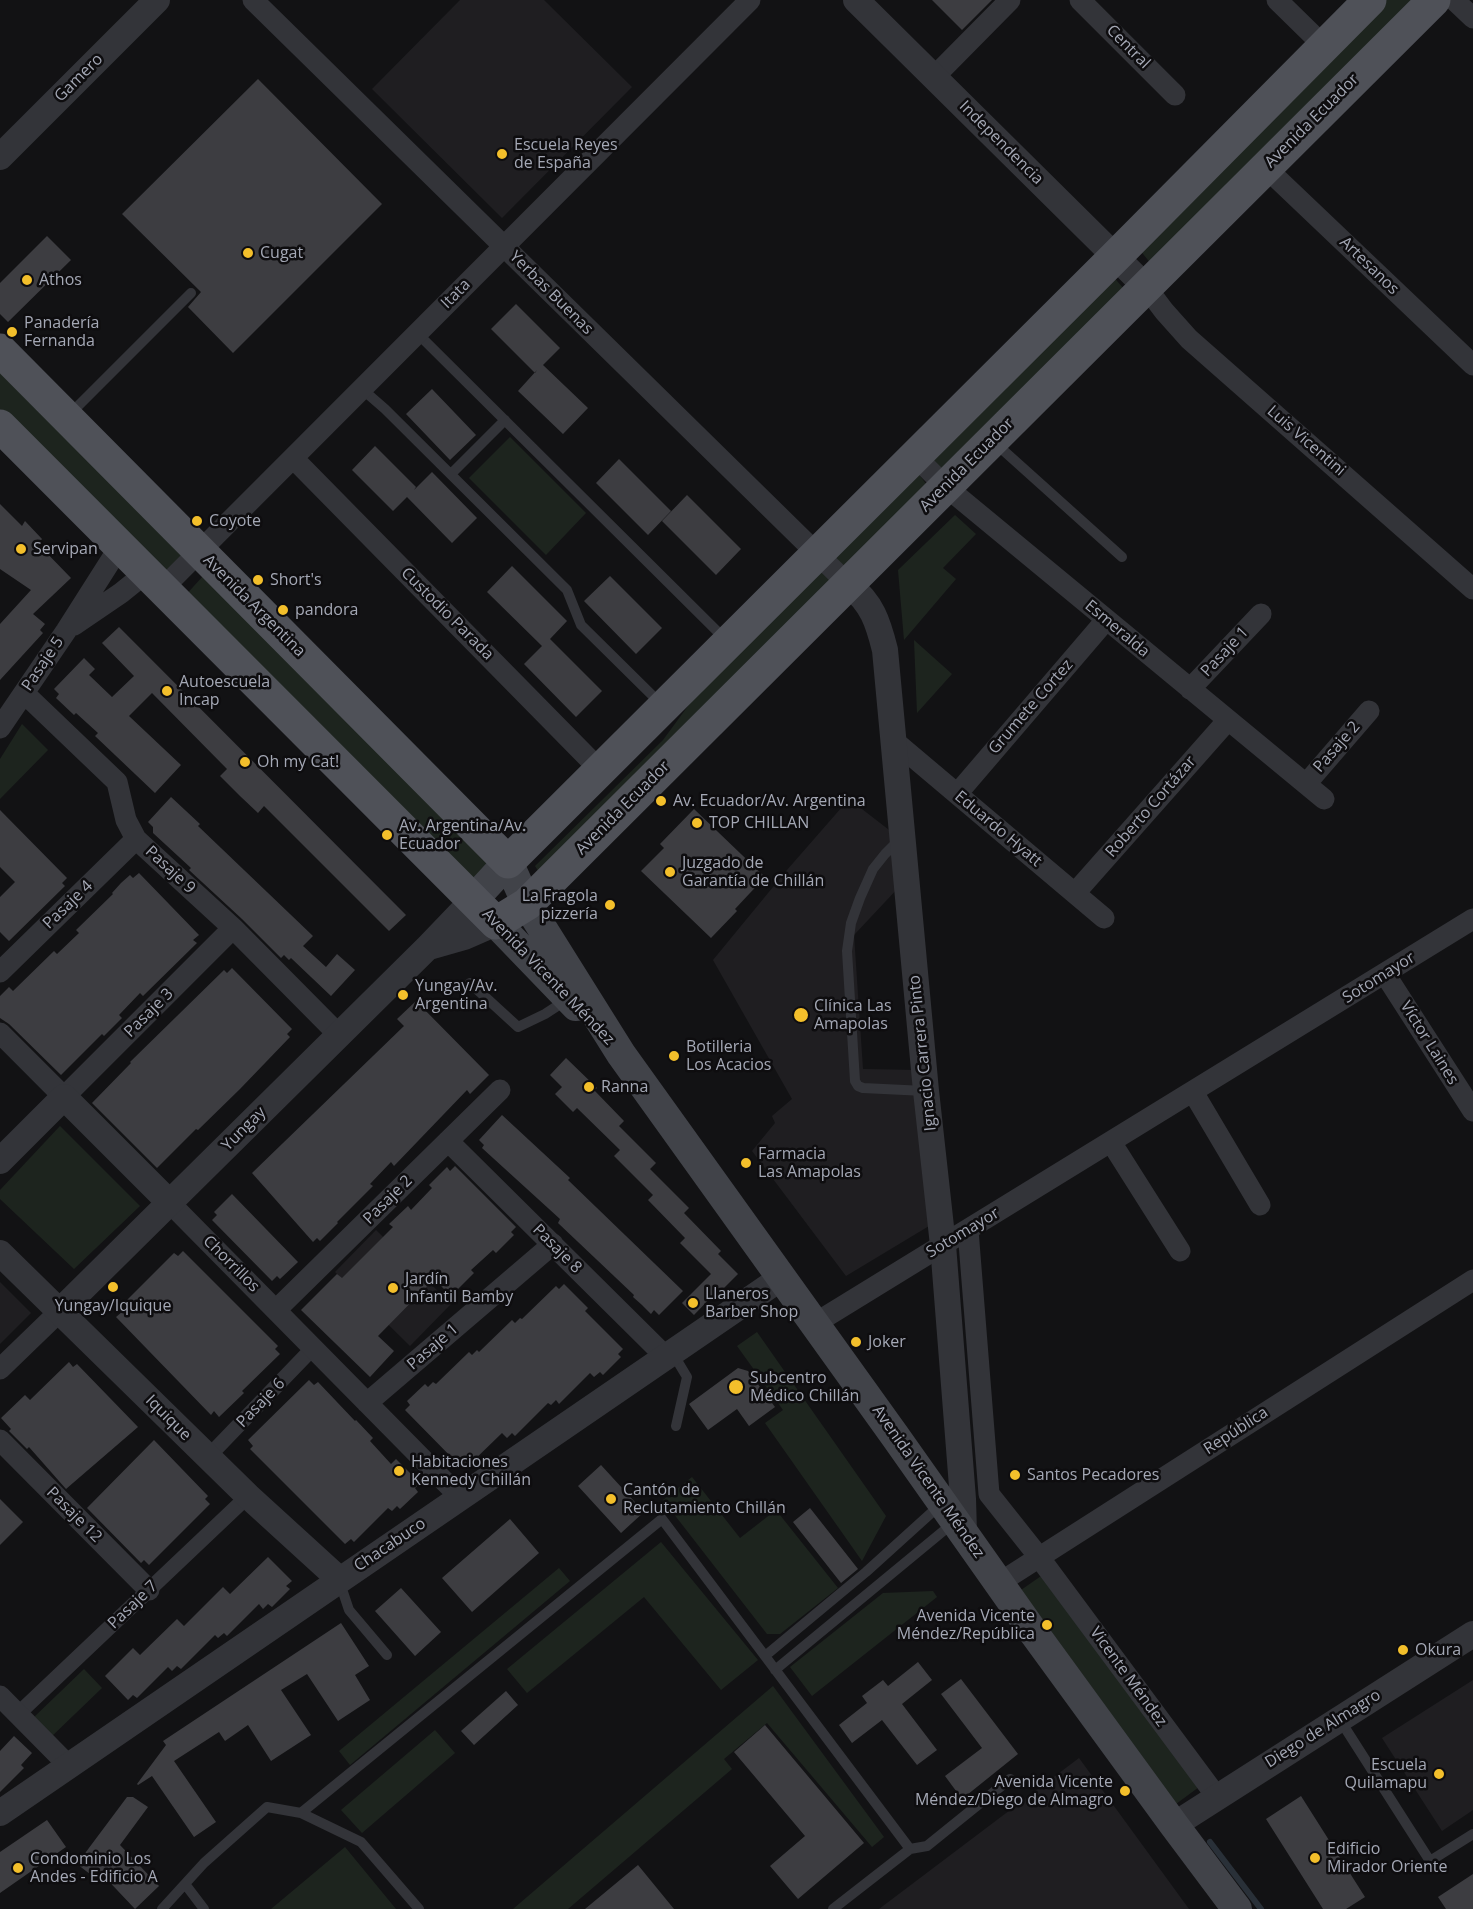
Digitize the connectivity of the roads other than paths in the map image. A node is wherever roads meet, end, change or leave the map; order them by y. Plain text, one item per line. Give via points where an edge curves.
1 (157, 0) edge
2 (254, 0) edge
3 (750, 0) edge
4 (856, 0) edge
5 (1010, 0) edge
6 (1080, 0) edge
7 (1277, 0) edge
8 (1370, 0) edge
9 (1434, 0) edge
10 (1454, 0) edge
11 (1473, 18) edge
12 (1324, 46) junction
13 (934, 77) junction
14 (1175, 95) dead end
15 (0, 157) edge
16 (1265, 167) junction
17 (504, 246) junction
18 (1115, 257) junction
19 (1146, 287) junction
20 (191, 293) dead end
21 (417, 333) junction
22 (0, 350) edge
23 (1473, 365) edge
24 (362, 389) junction
25 (66, 417) junction
26 (505, 420) junction
27 (0, 426) edge
28 (992, 440) junction
29 (914, 455) junction
30 (293, 458) junction
31 (451, 474) junction
32 (945, 486) junction
33 (120, 546) junction
34 (200, 552) junction
35 (816, 554) junction
36 (1122, 557) dead end
37 (155, 580) junction
38 (849, 585) junction
39 (1473, 589) edge
40 (1261, 614) dead end
41 (1106, 620) junction
42 (66, 631) junction
43 (728, 642) junction
44 (1190, 689) junction
45 (24, 693) junction
46 (663, 706) junction
47 (1369, 711) dead end
48 (1228, 720) junction
49 (0, 729) edge
50 (893, 740) junction
51 (600, 770) junction
52 (1306, 784) junction
53 (957, 794) junction
54 (1324, 799) dead end
55 (902, 837) junction
56 (136, 839) junction
57 (508, 862) junction
58 (1075, 893) junction
59 (474, 899) junction
60 (527, 904) junction
61 (1104, 918) dead end
62 (1473, 919) edge
63 (496, 923) junction
64 (233, 928) junction
65 (428, 947) junction
66 (0, 972) edge
67 (1386, 974) junction
68 (470, 983) dead end
69 (569, 999) junction
70 (0, 1033) edge
71 (339, 1035) junction
72 (621, 1054) junction
73 (500, 1090) dead end
74 (926, 1091) junction
75 (1193, 1092) junction
76 (64, 1097) junction
77 (1473, 1112) edge
78 (448, 1141) junction
79 (1111, 1142) junction
80 (0, 1161) edge
81 (170, 1202) junction
82 (1260, 1205) dead end
83 (968, 1230) junction
84 (553, 1244) junction
85 (943, 1245) junction
86 (1180, 1251) dead end
87 (0, 1253) edge
88 (781, 1278) junction
89 (1473, 1280) edge
90 (276, 1310) junction
91 (60, 1311) junction
92 (814, 1324) junction
93 (314, 1348) junction
94 (669, 1354) junction
95 (0, 1369) edge
96 (367, 1403) junction
97 (676, 1426) dead end
98 (0, 1440) edge
99 (208, 1457) junction
100 (248, 1496) junction
101 (460, 1497) junction
102 (954, 1519) junction
103 (1039, 1557) junction
104 (339, 1579) junction
105 (999, 1583) junction
106 (149, 1590) junction
107 (1473, 1634) edge
108 (387, 1655) dead end
109 (765, 1656) junction
110 (775, 1670) junction
111 (0, 1696) edge
112 (18, 1714) junction
113 (1339, 1719) junction
114 (69, 1766) junction
115 (1010, 1779) dead end
116 (1216, 1797) junction
117 (0, 1813) edge
118 (301, 1813) junction
119 (1174, 1825) junction
120 (1473, 1834) edge
121 (910, 1849) junction
122 (185, 1884) junction
123 (162, 1909) edge
124 (204, 1909) edge
125 (419, 1909) edge
126 (833, 1909) edge
127 (1237, 1909) edge

1 - 15 street, Gamero
2 - 17 street, Yerbas Buenas
3 - 17 street, Itata
4 - 13 street, Independencia
5 - 13 street
6 - 14 street, Central
7 - 12 street
8 - 12 main road
9 - 16 main road, Avenida Ecuador
10 - 11 street
12 - 18 main road
13 - 18 street, Independencia
16 - 19 main road, Avenida Ecuador
16 - 23 street, Artesanos
17 - 21 street, Itata
17 - 35 street, Yerbas Buenas
18 - 19 street, Independencia
18 - 29 main road
19 - 28 main road, Avenida Ecuador
19 - 39 street, Luis Vicentini via 1189,339
20 - 25 lane
21 - 24 street, Itata
21 - 26 lane
22 - 25 main road, Avenida Argentina
24 - 30 street, Itata
24 - 31 lane
25 - 34 main road, Avenida Argentina
26 - 31 lane
26 - 43 lane
27 - 33 main road
28 - 32 main road, Avenida Ecuador
28 - 36 lane
29 - 32 street, Esmeralda
29 - 35 main road
30 - 34 street, Itata
30 - 51 street, Custodio Parada
31 - 46 lane via 567,590 581,625
32 - 38 main road, Avenida Ecuador
32 - 41 street, Esmeralda
33 - 37 main road
33 - 42 street, Pasaje 5
34 - 37 street, Itata
34 - 57 main road, Avenida Argentina
35 - 38 street, Yerbas Buenas
35 - 43 main road
37 - 42 street, Pasaje 5 via 121,593
37 - 59 main road
38 - 50 street, Ignacio Carrera Pinto via 862,596 881,635
38 - 60 main road, Avenida Ecuador
40 - 44 street, Pasaje 1
41 - 44 street, Esmeralda
41 - 53 street, Grumete Cortez
42 - 45 street, Pasaje 5
43 - 46 main road
44 - 48 street, Esmeralda
45 - 49 street, Pasaje 5
45 - 56 street, Pasaje 9 via 117,782 126,820
46 - 51 main road
47 - 52 street, Pasaje 2
48 - 52 street, Esmeralda
48 - 58 street, Roberto Cortázar
50 - 53 street, Eduardo Hyatt
50 - 55 street, Ignacio Carrera Pinto
51 - 57 main road
52 - 54 street, Esmeralda
53 - 58 street, Eduardo Hyatt
55 - 74 street, Ignacio Carrera Pinto
55 - 74 lane via 873,869 851,923 847,951 855,1081 863,1088
56 - 64 street, Pasaje 9
56 - 66 street, Pasaje 4
57 - 59 main road
57 - 60 main road, Avenida Vicente Méndez
58 - 61 street, Eduardo Hyatt
59 - 63 main road, Avenida Vicente Méndez
59 - 65 street, Yungay
60 - 63 main road, Avenida Ecuador
60 - 72 main road, Avenida Vicente Méndez
62 - 67 street, Sotomayor
63 - 65 street via 464,938
63 - 69 main road, Avenida Vicente Méndez
64 - 71 street, Pasaje 9
64 - 76 street, Pasaje 3
65 - 71 street, Yungay
67 - 75 street, Sotomayor
67 - 77 street, Víctor Laines
68 - 69 lane via 518,1027
69 - 72 main road, Avenida Vicente Méndez
70 - 76 street, Chorrillos
71 - 81 street, Yungay
72 - 88 main road, Avenida Vicente Méndez
73 - 78 street, Pasaje 2
74 - 85 street, Ignacio Carrera Pinto
75 - 79 street, Sotomayor
75 - 82 street
76 - 80 street
76 - 81 street, Chorrillos
78 - 84 street, Pasaje 8
78 - 90 street, Pasaje 2
79 - 83 street, Sotomayor
79 - 86 street
81 - 90 street, Chorrillos
81 - 91 street, Yungay
83 - 85 street, Sotomayor
83 - 103 street via 989,1494
84 - 94 street, Pasaje 8
84 - 96 street, Pasaje 1
85 - 92 street, Sotomayor
85 - 102 street, Ignacio Carrera Pinto via 963,1499
87 - 91 street, Iquique
88 - 92 main road, Avenida Vicente Méndez
88 - 94 street, Chacabuco
89 - 103 street, República
90 - 93 street, Chorrillos
91 - 95 street
91 - 99 street, Iquique
92 - 102 main road, Avenida Vicente Méndez
93 - 96 street, Chorrillos
93 - 99 street, Pasaje 6
94 - 97 lane via 687,1377
94 - 101 street, Chacabuco
96 - 101 street, Chorrillos
98 - 106 street, Pasaje 12
99 - 100 street, Iquique
100 - 104 street, Iquique
100 - 106 street, Pasaje 7
101 - 104 street, Chacabuco
102 - 105 main road, Avenida Vicente Méndez
102 - 109 lane via 866,1572
102 - 110 lane
103 - 105 street, República
103 - 116 street, Vicente Méndez
104 - 108 lane via 348,1610
104 - 114 street, Chacabuco
105 - 119 main road, Avenida Vicente Méndez
106 - 112 street, Pasaje 7
107 - 113 street, Diego de Almagro
109 - 110 lane
109 - 118 lane via 662,1519
110 - 121 lane
111 - 112 street
112 - 114 street
113 - 116 street, Diego de Almagro
113 - 120 lane via 1430,1861
114 - 117 street, Chacabuco
115 - 121 lane via 927,1846
116 - 119 street, Diego de Almagro
118 - 122 lane via 267,1806
118 - 125 lane via 361,1842
119 - 127 main road, Avenida Vicente Méndez
121 - 126 lane
122 - 123 lane
122 - 124 lane

